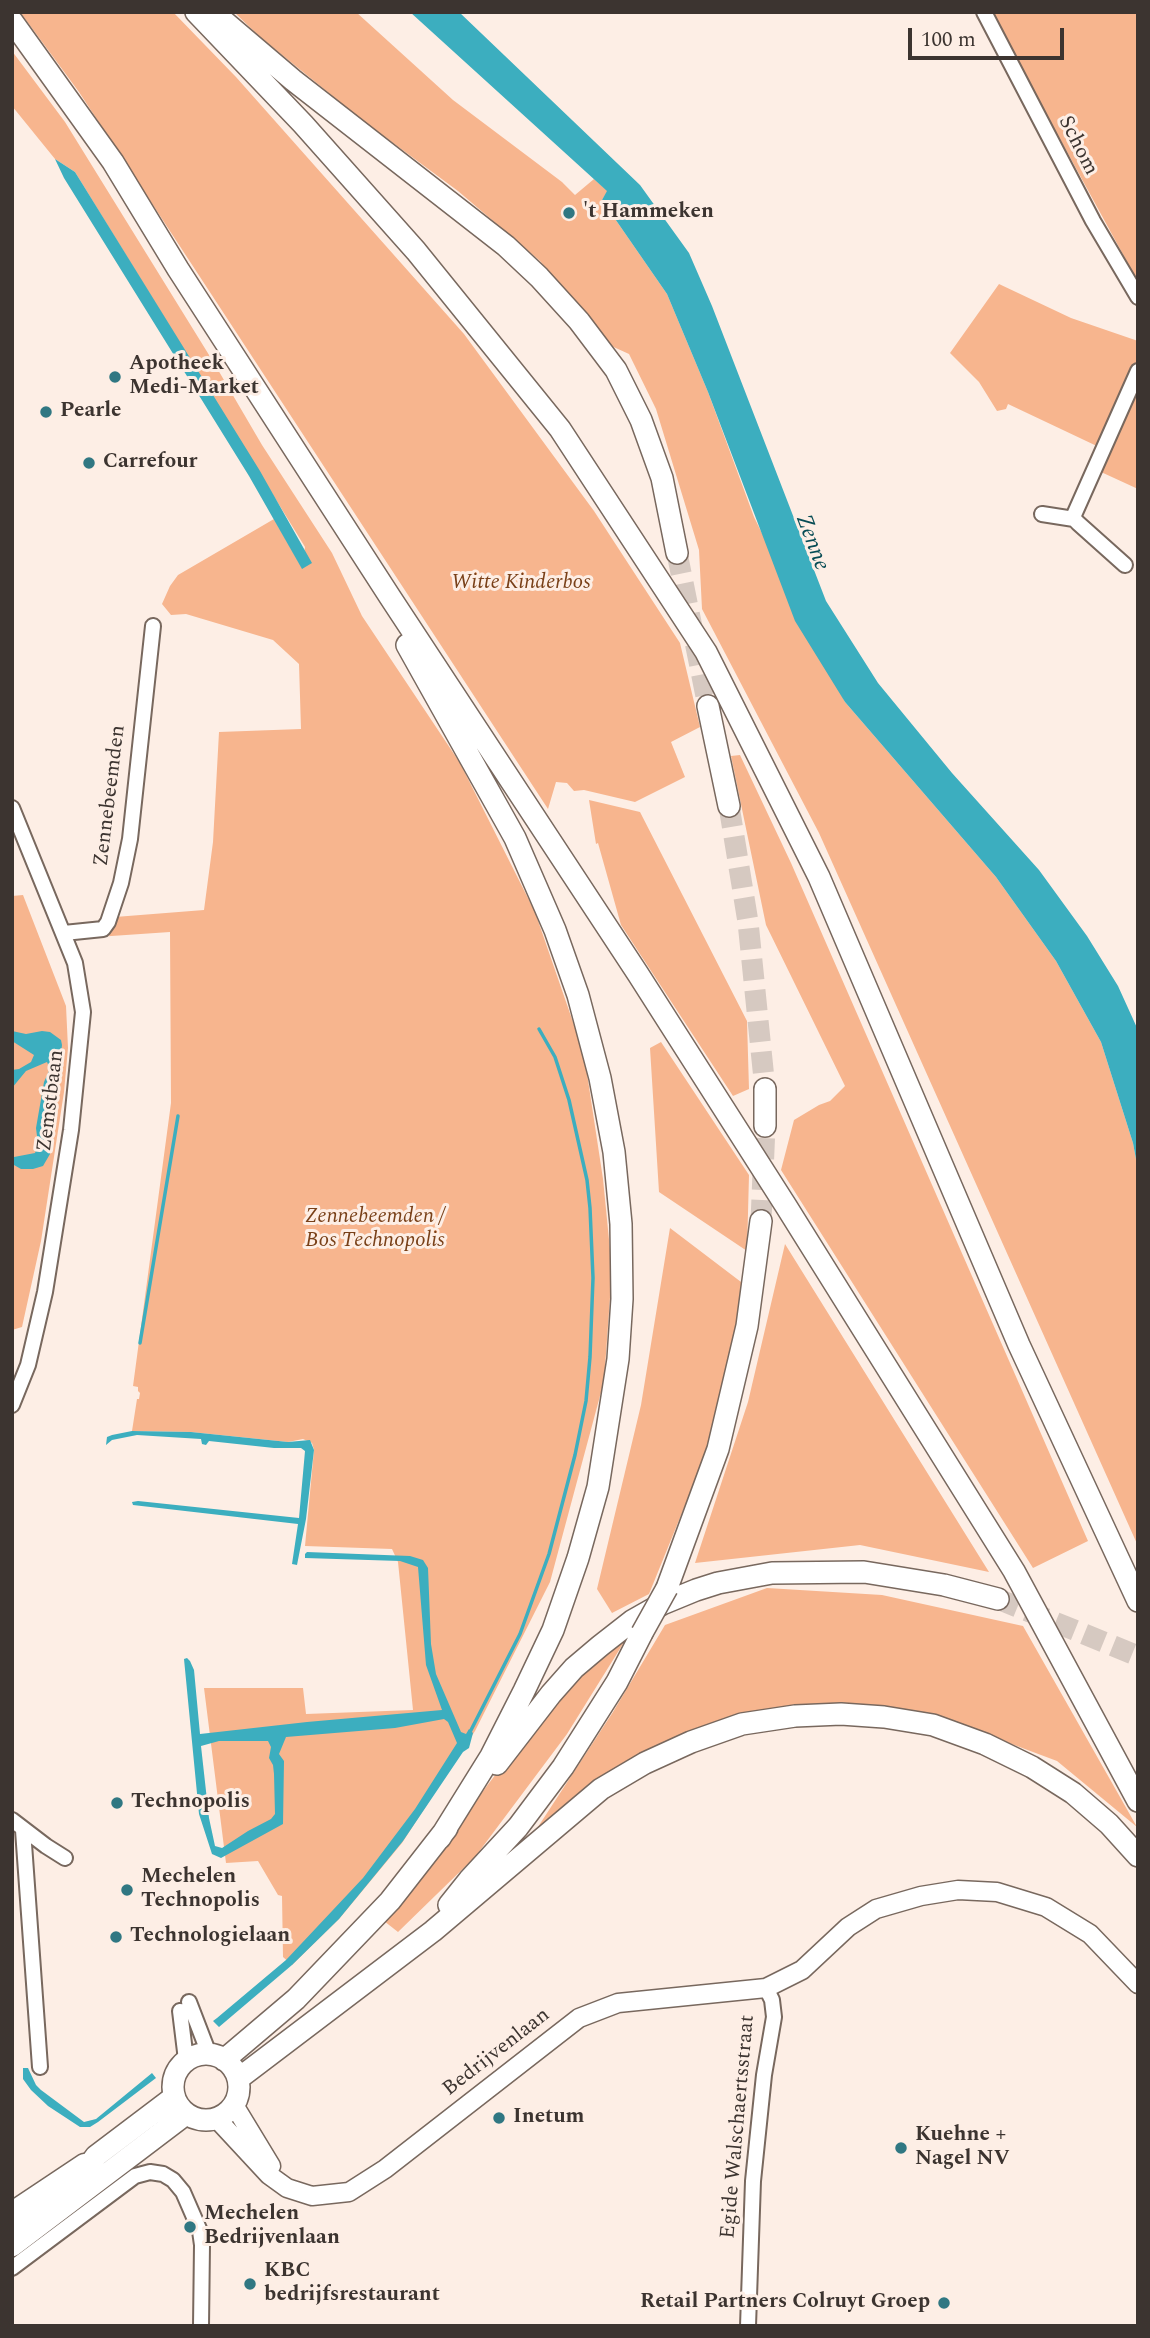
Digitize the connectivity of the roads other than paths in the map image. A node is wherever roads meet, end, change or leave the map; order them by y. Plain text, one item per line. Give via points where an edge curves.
1 (196, 12) edge
2 (213, 12) edge
3 (984, 12) edge
4 (12, 21) edge
5 (1138, 297) edge
6 (1138, 371) edge
7 (1042, 514) dead end
8 (1074, 519) junction
9 (677, 552) tunnel mouth
10 (1125, 565) dead end
11 (390, 597) junction
12 (153, 626) dead end
13 (708, 706) tunnel mouth
14 (729, 806) tunnel mouth
15 (12, 808) edge
16 (64, 933) junction
17 (765, 1089) tunnel mouth
18 (765, 1126) tunnel mouth
19 (761, 1221) tunnel mouth
20 (12, 1405) edge
21 (998, 1599) tunnel mouth
22 (1138, 1601) edge
23 (1138, 1801) edge
24 (18, 1825) edge
25 (440, 1838) junction
26 (1138, 1856) edge
27 (65, 1858) dead end
28 (412, 1946) junction
29 (1138, 1984) edge
30 (766, 1988) junction
31 (216, 2057) junction
32 (186, 2060) junction
33 (40, 2067) dead end
34 (238, 2079) junction
35 (234, 2105) junction
36 (180, 2106) junction
37 (217, 2119) junction
38 (96, 2156) junction
39 (279, 2182) junction
40 (12, 2211) edge
41 (12, 2227) edge
42 (12, 2246) edge
43 (12, 2269) edge
44 (201, 2326) edge
45 (748, 2326) edge

1 - 22 highway via 416,251 560,429 706,652 819,877 1018,1345
2 - 9 highway via 506,246 579,321 616,370 641,420 662,478
3 - 5 street, Schom via 1093,222
4 - 11 highway via 113,162
6 - 8 street
7 - 8 street
8 - 10 street
11 - 23 highway via 645,986 1014,1571
11 - 25 highway via 410,652 515,838 555,930 600,1077 621,1224 618,1359 598,1487 581,1546 553,1630 524,1691 491,1756
12 - 16 street, Zennebeemden via 121,883 103,929
13 - 14 highway
15 - 16 street, Zemstbaan
16 - 20 street, Zemstbaan via 75,963 83,1012 74,1100 45,1292 28,1365
17 - 18 highway
19 - 28 highway, bridge via 747,1326 718,1449 667,1588 617,1682 563,1767 518,1827
21 - 25 highway via 864,1572 804,1572 729,1581 662,1604 632,1620 574,1668
24 - 27 street
24 - 33 street
25 - 31 highway via 390,1901 296,1999
26 - 28 highway via 1073,1793 985,1744 933,1725 884,1717 795,1716 742,1724 691,1742 601,1789
28 - 34 highway
29 - 30 main road, Egide Walschaertsstraat via 1090,1934 1046,1907 997,1892 958,1890 876,1909 848,1927 802,1970
30 - 39 main road, Bedrijvenlaan via 607,2006 579,2018 362,2186 337,2195 312,2196
30 - 45 street, Egide Walschaertsstraat via 774,2017 753,2181
31 - 32 highway
31 - 32 street via 184,2007
31 - 34 highway via 230,2065
32 - 36 highway via 174,2078
34 - 35 highway
35 - 37 highway
35 - 39 main road
36 - 37 highway via 201,2120
36 - 38 highway
36 - 42 highway
37 - 39 main road, Bedrijvenlaan
38 - 40 main road
38 - 41 highway via 64,2188
43 - 44 street via 135,2176 163,2174 183,2192 200,2231

